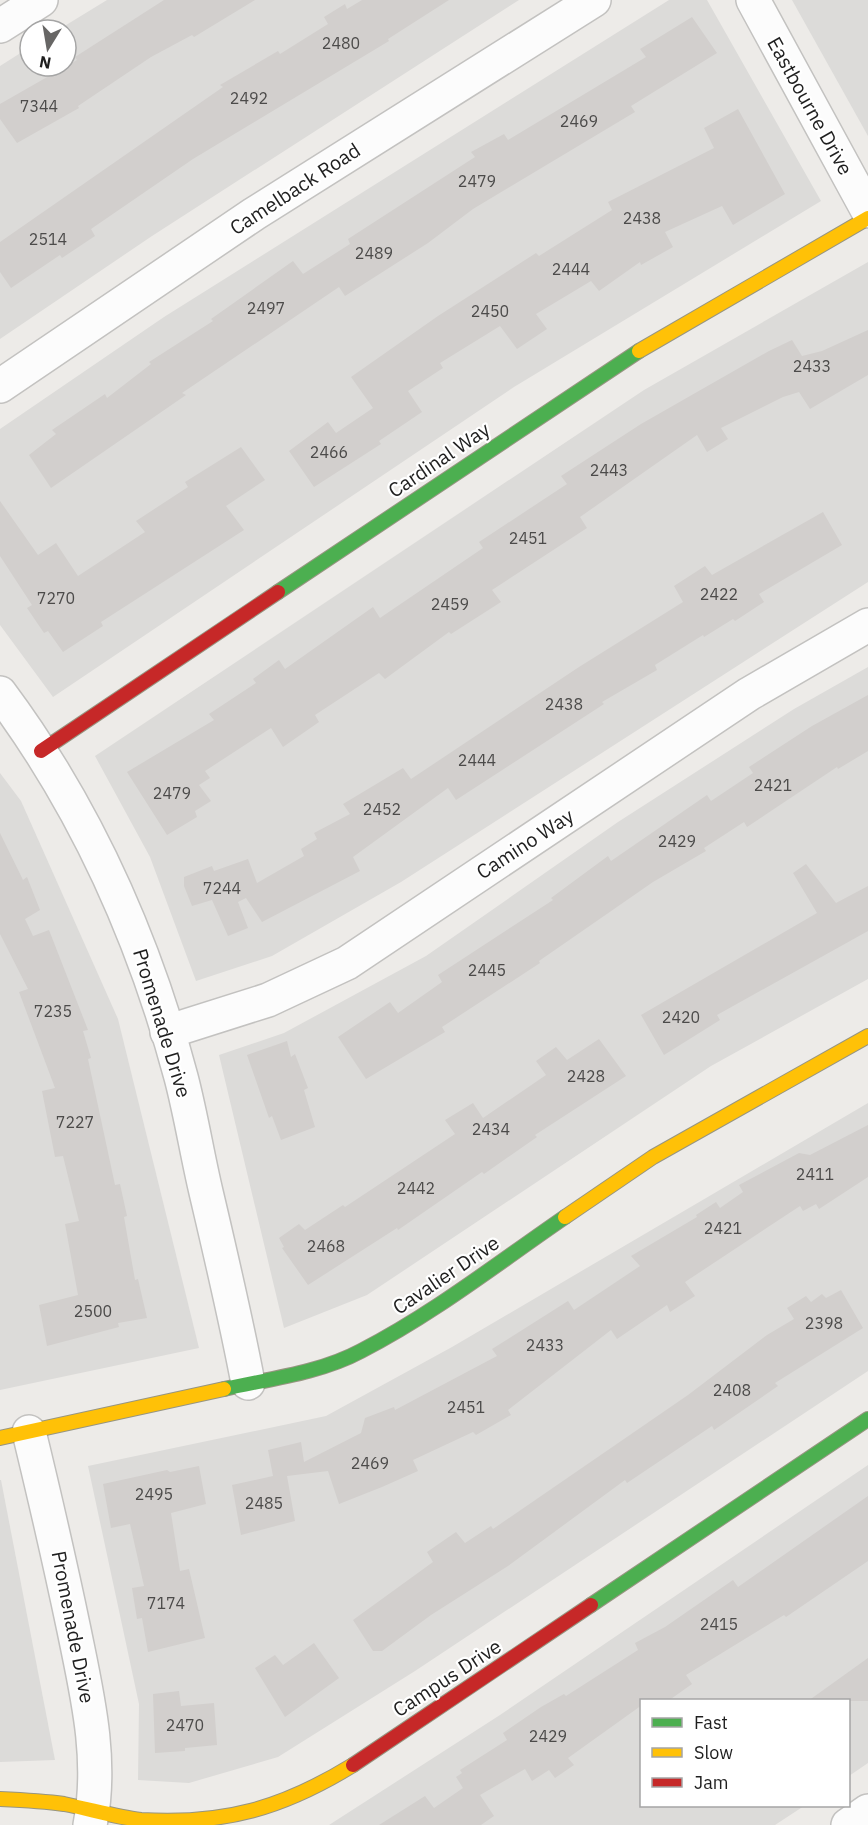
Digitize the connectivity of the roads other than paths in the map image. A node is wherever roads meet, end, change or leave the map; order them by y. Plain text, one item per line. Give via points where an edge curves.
1 (41, 0) edge
2 (594, 0) edge
3 (753, 0) edge
4 (0, 26) edge
5 (868, 211) edge
6 (868, 218) edge
7 (0, 386) edge
8 (868, 625) edge
9 (0, 693) edge
10 (41, 752) junction
11 (167, 1032) junction
12 (868, 1036) edge
13 (248, 1383) junction
14 (868, 1419) edge
15 (15, 1435) edge
16 (0, 1799) edge
17 (868, 1811) edge
18 (92, 1818) edge
19 (848, 1825) edge

1 - 4 street
2 - 7 street, Camelback Road via 254,214
3 - 5 street, Eastbourne Drive
6 - 10 street, Cardinal Way via 645,346
8 - 11 street, Camino Way via 749,694 347,963 268,1000
9 - 10 street, Promenade Drive
10 - 11 street, Promenade Drive via 114,885
11 - 13 street, Promenade Drive via 181,1078
12 - 13 street, Cavalier Drive via 653,1157 437,1305 360,1352 299,1373
13 - 15 street, Cavalier Drive
14 - 18 street, Campus Drive via 312,1790 275,1807 216,1822
15 - 18 street, Promenade Drive via 57,1549 94,1736
16 - 18 street, Campus Drive via 56,1803
17 - 19 street

